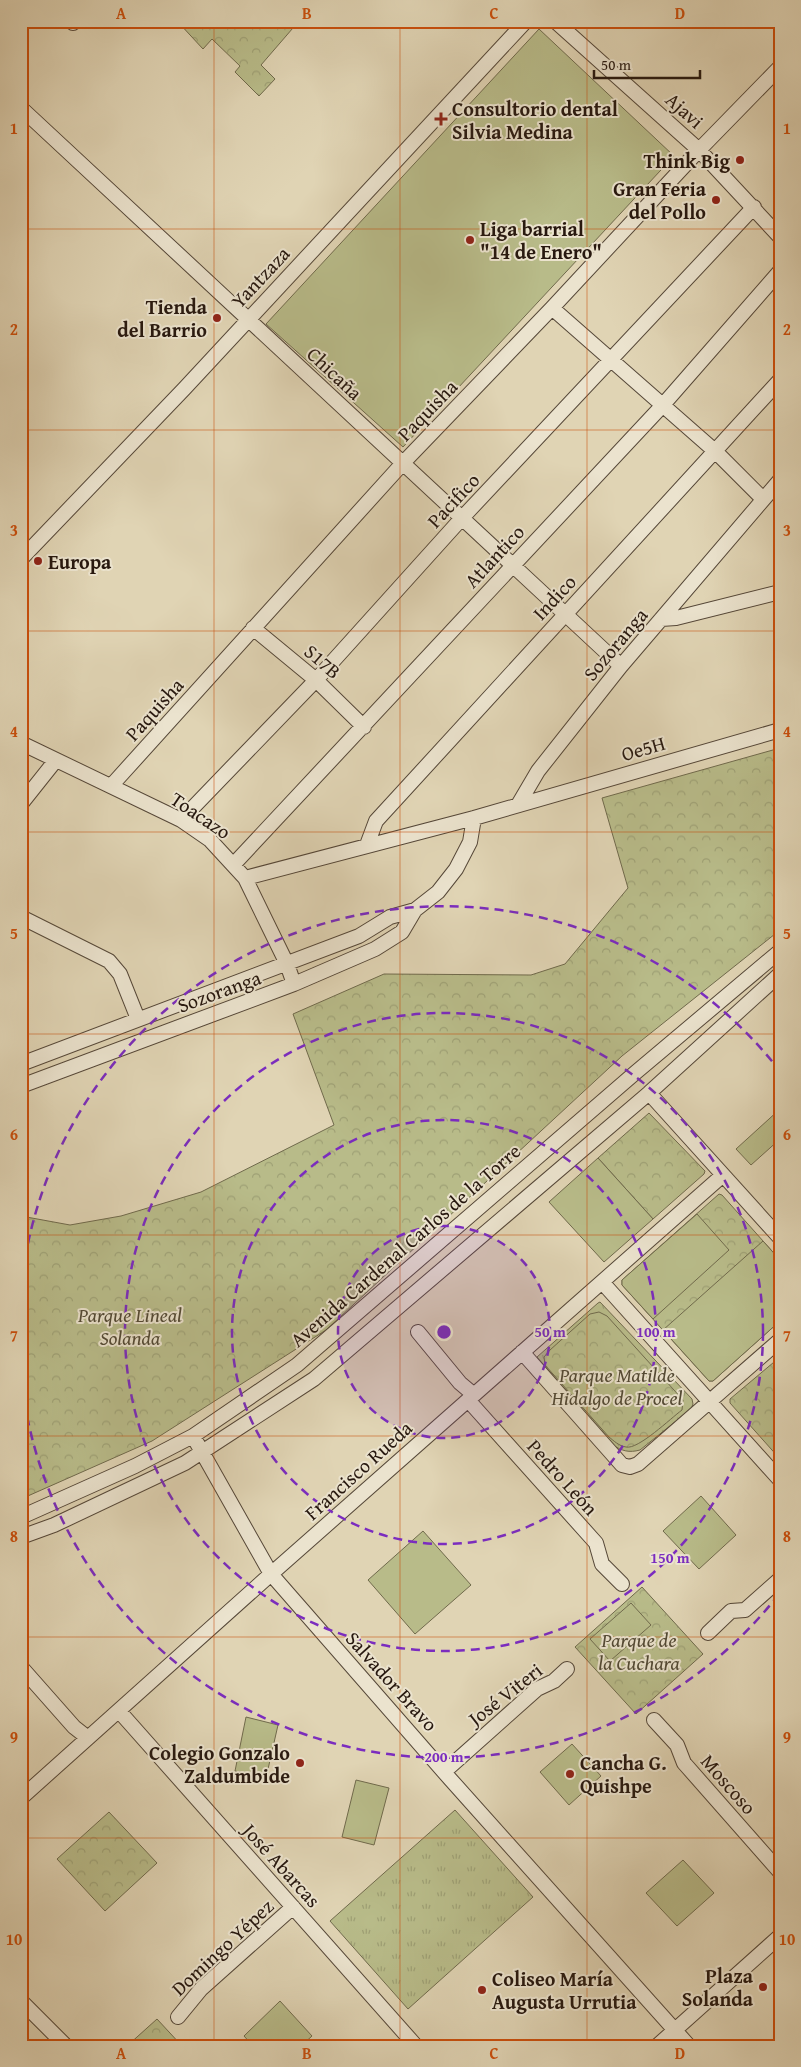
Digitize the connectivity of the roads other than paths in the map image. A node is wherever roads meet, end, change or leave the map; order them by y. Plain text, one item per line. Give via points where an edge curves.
1 (526, 21) edge
2 (555, 21) edge
3 (780, 67) edge
4 (21, 108) edge
5 (699, 150) junction
6 (754, 208) junction
7 (780, 237) edge
8 (780, 271) edge
9 (552, 308) junction
10 (248, 319) junction
11 (610, 361) junction
12 (780, 380) edge
13 (662, 406) junction
14 (716, 452) junction
15 (404, 464) junction
16 (780, 480) edge
17 (763, 499) junction
18 (462, 518) junction
19 (21, 559) edge
20 (513, 565) junction
21 (780, 592) edge
22 (565, 614) junction
23 (661, 620) junction
24 (253, 628) junction
25 (621, 666) junction
26 (316, 680) junction
27 (364, 726) junction
28 (780, 730) edge
29 (21, 743) edge
30 (56, 760) junction
31 (111, 786) junction
32 (21, 804) edge
33 (518, 805) junction
34 (474, 818) junction
35 (181, 820) junction
36 (367, 845) junction
37 (234, 864) junction
38 (245, 878) junction
39 (415, 910) junction
40 (21, 917) edge
41 (780, 951) edge
42 (287, 964) junction
43 (780, 974) edge
44 (294, 984) junction
45 (138, 1019) junction
46 (21, 1064) edge
47 (21, 1086) edge
48 (649, 1093) junction
49 (723, 1175) junction
50 (780, 1238) edge
51 (602, 1282) junction
52 (418, 1332) dead end
53 (780, 1340) edge
54 (522, 1352) junction
55 (470, 1397) junction
56 (709, 1403) junction
57 (193, 1436) junction
58 (202, 1454) junction
59 (780, 1480) edge
60 (21, 1517) edge
61 (21, 1537) edge
62 (271, 1574) junction
63 (780, 1580) edge
64 (622, 1584) dead end
65 (708, 1633) dead end
66 (21, 1667) edge
67 (567, 1669) dead end
68 (118, 1711) junction
69 (654, 1720) dead end
70 (88, 1738) junction
71 (445, 1771) junction
72 (21, 1798) edge
73 (780, 1872) edge
74 (293, 1908) junction
75 (780, 1936) edge
76 (21, 2001) edge
77 (178, 2017) dead end
78 (674, 2030) junction
79 (66, 2046) edge
80 (416, 2046) edge
81 (657, 2046) edge
82 (689, 2046) edge

1 - 10 street, Yantzaza
2 - 5 street, Ajavi
3 - 5 street, Paquisha
4 - 10 street, Chicaña
5 - 6 street, Ajavi
5 - 9 street, Paquisha
6 - 7 street, Ajavi
6 - 11 street, Pacifico
8 - 13 street, Atlantico
9 - 11 street
9 - 15 street, Paquisha
10 - 15 street, Chicaña
10 - 19 street, Yantzaza
11 - 13 street
11 - 18 street, Pacifico
12 - 14 street, Indico
13 - 14 street
13 - 20 street, Atlantico
14 - 17 street
14 - 22 street, Indico
15 - 18 street, Chicaña
15 - 24 street, Paquisha
16 - 17 street, Sozoranga
17 - 23 street, Sozoranga
18 - 20 street, Chicaña
18 - 26 street, Pacifico
20 - 22 street, Chicaña
20 - 27 street, Atlantico
21 - 23 street
22 - 25 street, Chicaña
22 - 36 street, Indico via 376,821
23 - 25 street, Sozoranga
24 - 26 street, S17B
24 - 31 street, Paquisha
25 - 33 street, Sozoranga via 538,771
26 - 27 street, S17B
26 - 35 street, Pacifico
27 - 37 street, Atlantico
28 - 33 street, Oe5H
29 - 30 street, Toacazo
30 - 31 street, Toacazo
30 - 32 street
31 - 35 street, Toacazo
33 - 34 street
34 - 36 street
34 - 39 street, Sozoranga via 470,842 456,869 438,892
35 - 37 street, Toacazo via 210,840
36 - 38 street
37 - 38 street, Toacazo
38 - 42 street, Toacazo
39 - 42 street, Sozoranga
39 - 44 street, Sozoranga via 402,932 375,949
40 - 45 street via 109,961 120,974
41 - 57 street, Avenida Cardenal Carlos de la Torre via 297,1365
42 - 44 street, Toacazo
42 - 45 street, Sozoranga
43 - 48 street, Avenida Cardenal Carlos de la Torre
44 - 47 street, Sozoranga
45 - 46 street, Sozoranga
48 - 49 street
48 - 58 street, Avenida Cardenal Carlos de la Torre via 314,1380
49 - 50 street
49 - 51 street, Francisco Rueda
51 - 54 street, Francisco Rueda
51 - 56 street
52 - 55 street, Pedro León
53 - 56 street
54 - 55 street, Francisco Rueda
54 - 56 street via 622,1465 638,1464
55 - 62 street, Francisco Rueda
55 - 64 street, Pedro León via 596,1543 602,1564
56 - 59 street
57 - 58 street, Salvador Bravo
57 - 60 street, Avenida Cardenal Carlos de la Torre
58 - 61 street, Avenida Cardenal Carlos de la Torre via 54,1525
58 - 62 street, Salvador Bravo
62 - 68 street, Francisco Rueda
62 - 71 street, Salvador Bravo
63 - 65 street via 745,1610 731,1611
66 - 70 street via 74,1727
67 - 71 street, José Viteri via 537,1690
68 - 70 street, Francisco Rueda
68 - 74 street, José Abarcas
69 - 73 street, Moscoso via 677,1745 684,1762
70 - 72 street, Francisco Rueda
71 - 78 street, Salvador Bravo
74 - 77 street, Domingo Yépez via 201,1989
74 - 80 street, José Abarcas
75 - 78 street
76 - 79 street
78 - 81 street
78 - 82 street, Salvador Bravo

